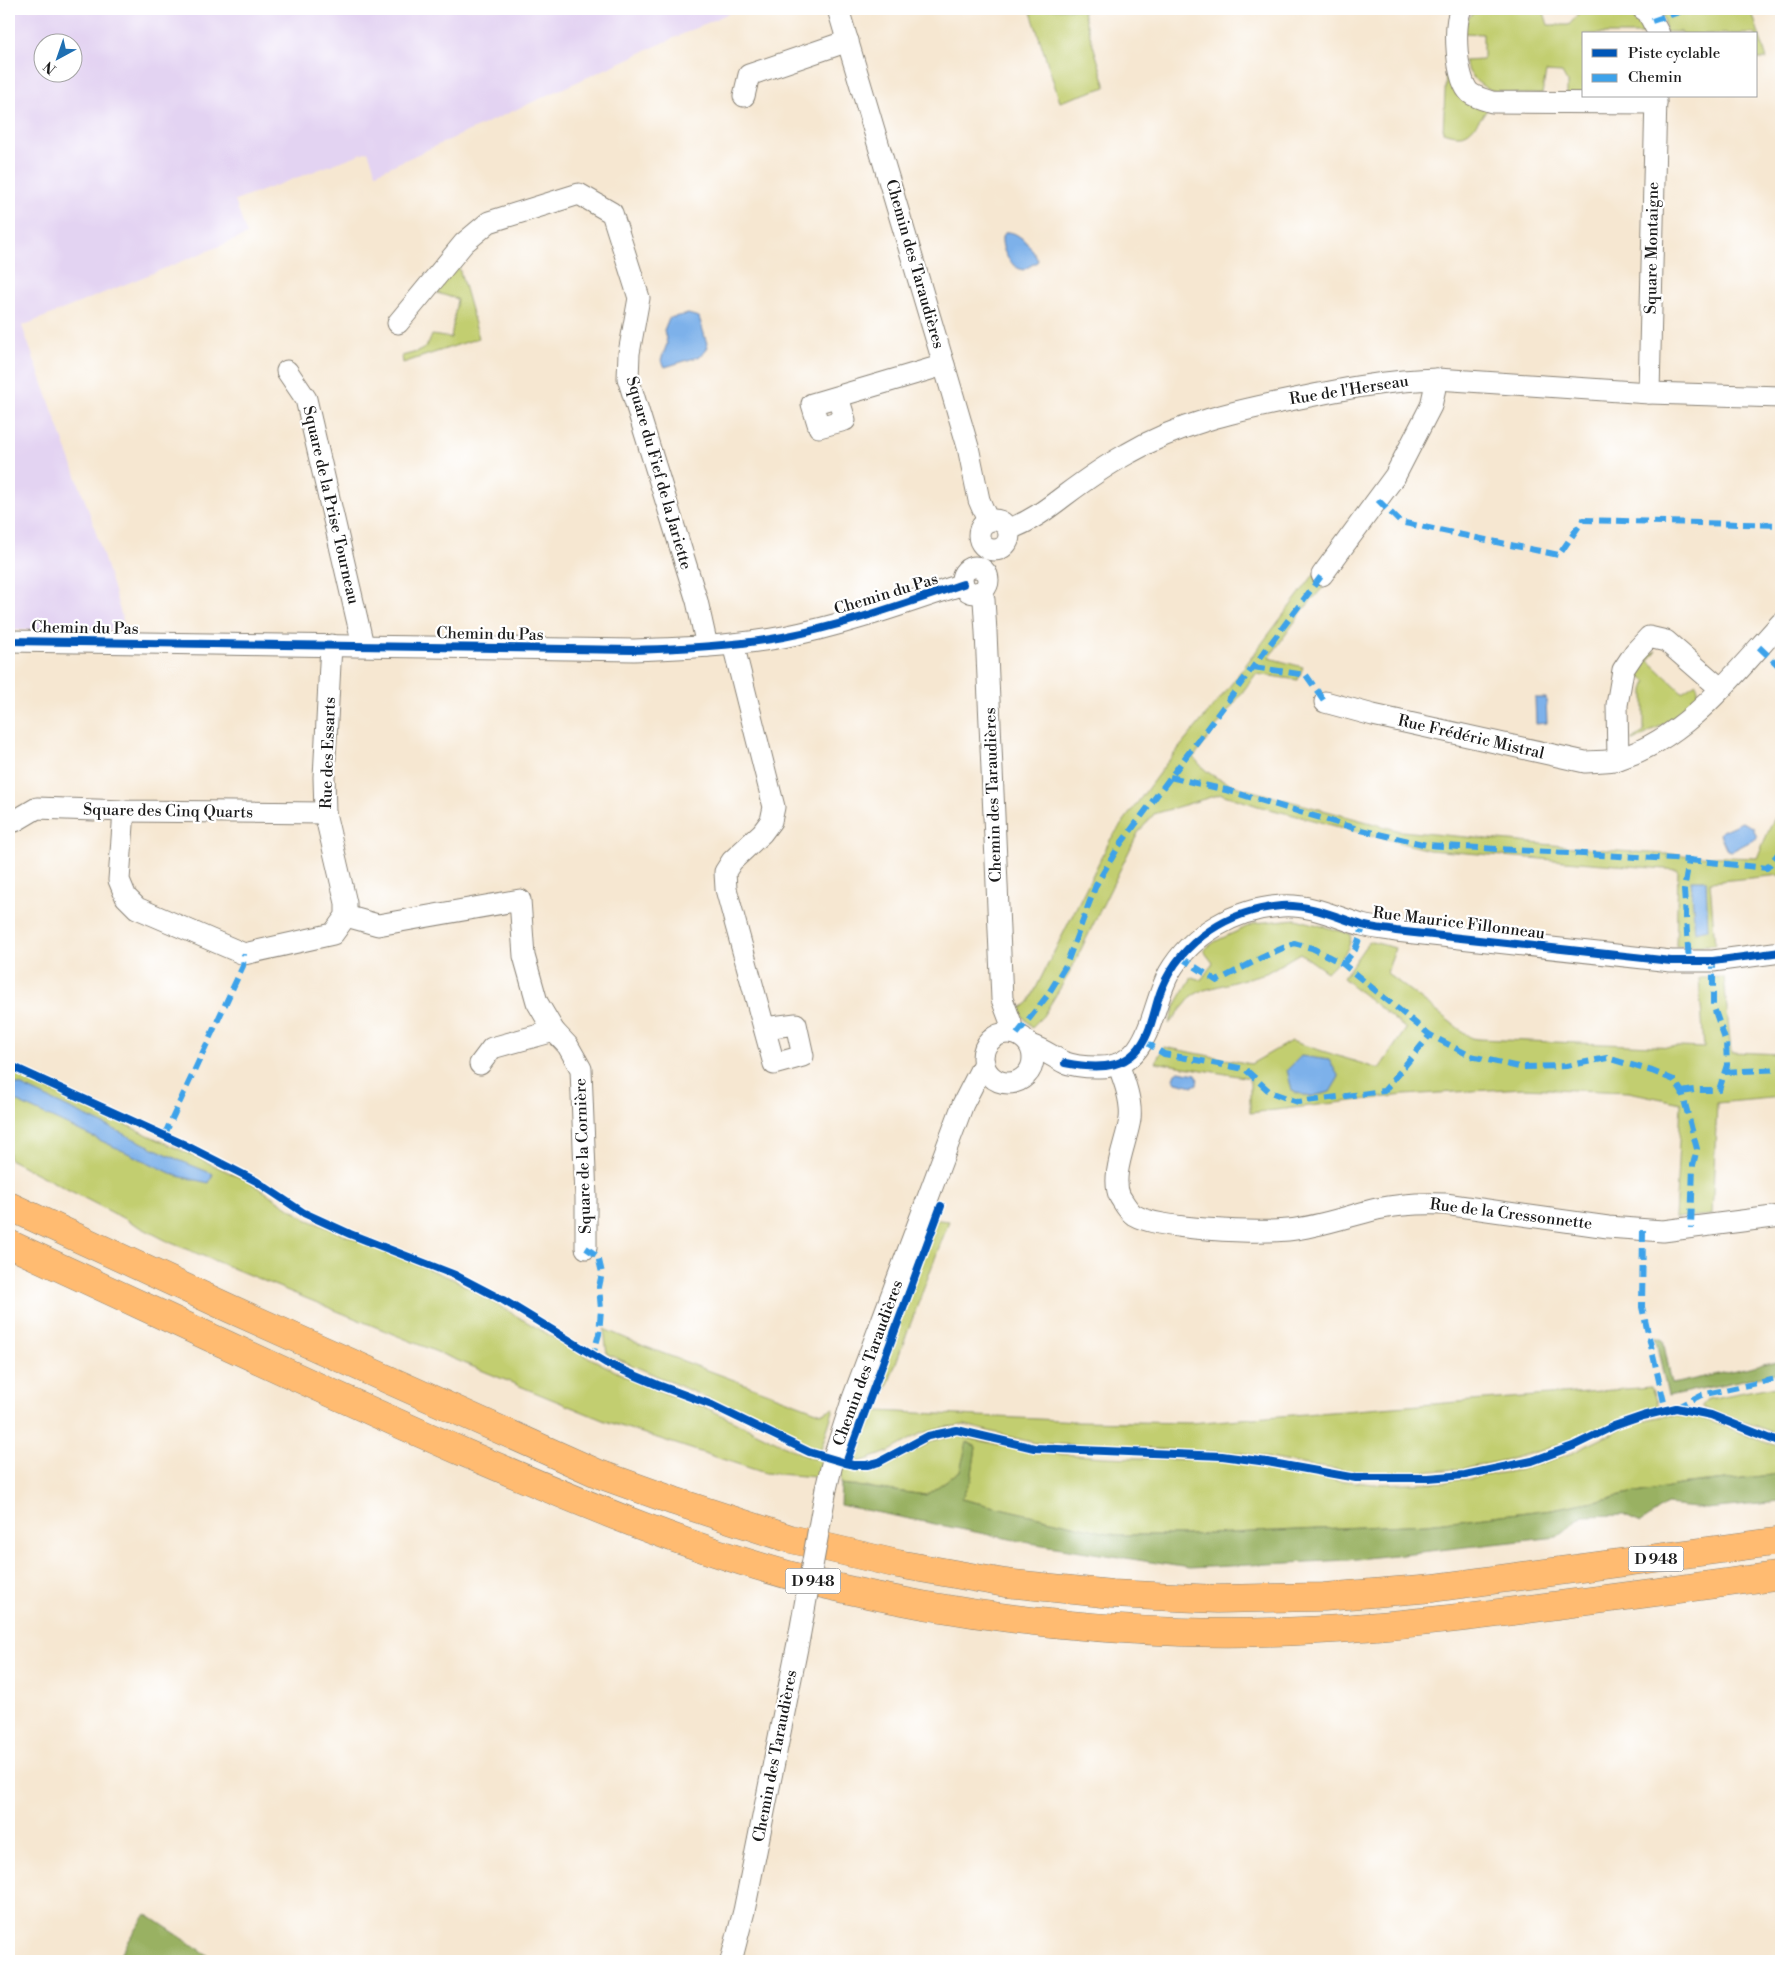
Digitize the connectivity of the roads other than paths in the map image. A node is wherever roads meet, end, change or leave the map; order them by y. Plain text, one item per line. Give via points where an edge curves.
1 (838, 9) edge
2 (1461, 9) edge
3 (1643, 9) edge
4 (1658, 32) edge
5 (848, 41) junction
6 (744, 96) dead end
7 (1656, 100) edge
8 (398, 323) dead end
9 (944, 365) junction
10 (287, 371) dead end
11 (1437, 379) junction
12 (1649, 393) junction
13 (838, 397) dead end
14 (1781, 397) edge
15 (988, 537) junction
16 (1322, 575) dead end
17 (975, 579) junction
18 (1781, 623) edge
19 (9, 641) edge
20 (735, 644) junction
21 (331, 645) junction
22 (363, 645) junction
23 (707, 646) junction
24 (1720, 688) junction
25 (1325, 702) dead end
26 (1618, 759) junction
27 (124, 812) junction
28 (325, 813) junction
29 (15, 821) dead end
30 (346, 916) junction
31 (1781, 952) edge
32 (1002, 999) junction
33 (764, 1028) dead end
34 (554, 1031) junction
35 (1012, 1033) junction
36 (989, 1041) junction
37 (1030, 1045) junction
38 (984, 1063) junction
39 (1065, 1063) junction
40 (480, 1064) dead end
41 (1118, 1064) junction
42 (1029, 1071) junction
43 (997, 1080) junction
44 (968, 1096) junction
45 (9, 1206) edge
46 (1781, 1216) edge
47 (9, 1244) edge
48 (586, 1248) dead end
49 (1781, 1541) edge
50 (1781, 1575) edge
51 (731, 1961) edge

1 - 5 street, Chemin des Taraudières
2 - 7 street, Square Montaigne via 1456,25 1460,76 1470,93 1492,102
3 - 4 street
5 - 6 street via 749,75
5 - 9 street, Chemin des Taraudières
7 - 12 street, Square Montaigne
8 - 23 street, Square du Fief de la Jariette via 464,243 489,222 579,194 612,213 639,298 629,352 628,378 697,601
9 - 13 street
9 - 15 street, Chemin des Taraudières via 968,447
10 - 22 street, Square de la Prise Tourneau via 306,399
11 - 12 street, Rue de l'Herseau
11 - 15 street, Rue de l'Herseau via 1363,385 1202,420 1128,453 1035,517 1009,529 998,520
11 - 16 street via 1431,406 1395,476
12 - 14 street, Rue de l'Herseau
15 - 17 street, Chemin des Taraudières via 974,549
17 - 20 street, Chemin du Pas via 868,616 782,637
17 - 32 street, Chemin des Taraudières via 984,600
18 - 24 street, Rue Frédéric Mistral
19 - 21 street, Chemin du Pas
20 - 23 street, Chemin du Pas
20 - 33 street via 774,807 771,821 762,833 725,872 726,889
21 - 22 street, Chemin du Pas
21 - 28 street, Rue des Essarts
22 - 23 street, Chemin du Pas via 634,650
24 - 26 street, Rue Frédéric Mistral via 1701,709 1659,742
24 - 26 street via 1666,641 1649,637 1623,670 1617,705
25 - 26 street, Rue Frédéric Mistral via 1585,762
27 - 28 street, Square des Cinq Quarts
27 - 29 street, Square des Cinq Quarts via 37,808
27 - 30 street via 119,880 126,897 137,908 244,954 332,934
28 - 30 street, Rue des Essarts via 346,903
30 - 34 street, Square de la Cornière via 378,925 520,900 524,956 537,1002
31 - 41 street, Rue Maurice Fillonneau via 1713,961 1672,961 1396,931 1297,906 1263,908 1227,920 1180,957 1166,980 1144,1041 1130,1057
32 - 35 street, Chemin des Taraudières via 1012,1023
32 - 36 street, Chemin des Taraudières
34 - 40 street via 492,1048
34 - 48 street, Square de la Cornière via 568,1046 581,1070
35 - 36 street via 1000,1034
35 - 37 street
36 - 38 street via 983,1052
37 - 39 street
37 - 42 street via 1033,1060
38 - 43 street via 988,1074
38 - 44 street, Chemin des Taraudières
39 - 41 street via 1099,1068
39 - 42 street
41 - 46 street, Rue de la Cressonnette via 1130,1108 1117,1178 1119,1195 1134,1214 1153,1222 1260,1232 1290,1230 1378,1209 1422,1203 1663,1231
42 - 43 street via 1015,1082
43 - 44 street
44 - 51 street, Chemin des Taraudières, bridge via 852,1401 833,1460 744,1911
45 - 49 highway, D 948 via 598,1474 791,1539 898,1564 1005,1583 1112,1594 1217,1599 1433,1588
47 - 50 highway, D 948 via 400,1424 607,1513 677,1540 822,1584 920,1604 991,1616 1135,1630 1236,1633 1333,1630 1447,1620

